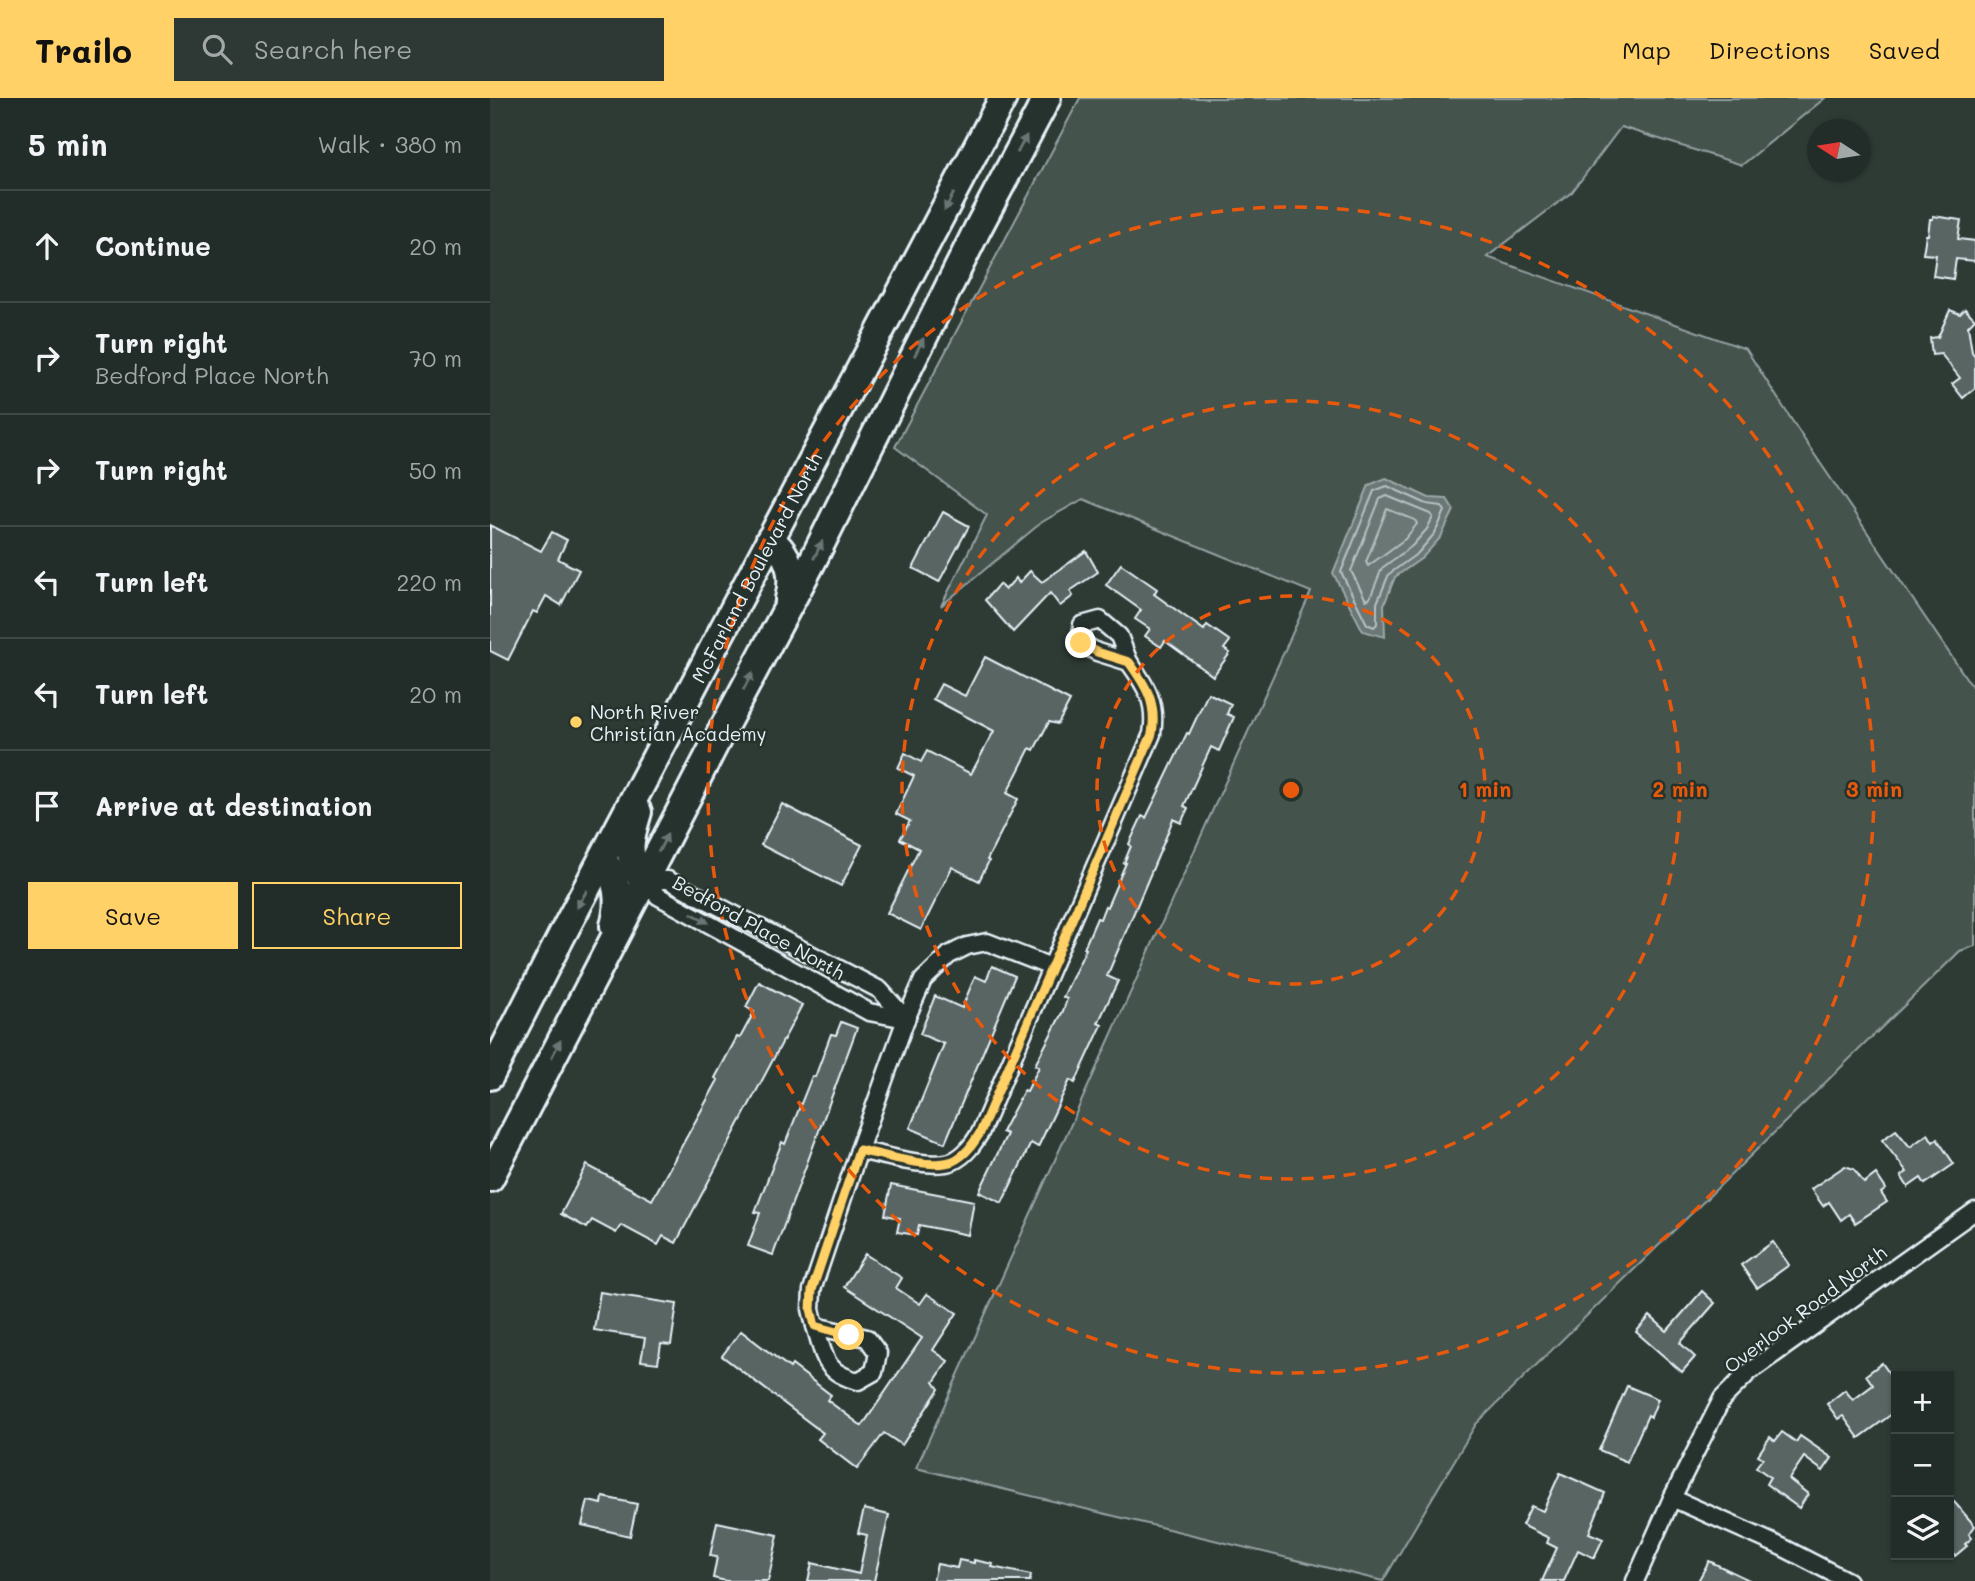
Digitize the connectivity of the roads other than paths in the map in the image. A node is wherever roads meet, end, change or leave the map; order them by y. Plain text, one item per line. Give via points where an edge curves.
1 (1003, 98) edge
2 (1047, 98) edge
3 (770, 539) junction
4 (786, 611) junction
5 (1129, 662) dead end
6 (651, 767) junction
7 (603, 860) junction
8 (644, 880) junction
9 (605, 955) junction
10 (1051, 967) junction
11 (906, 1019) junction
12 (490, 1076) edge
13 (859, 1150) junction
14 (490, 1178) edge
15 (1975, 1211) edge
16 (815, 1326) dead end
17 (1672, 1498) junction
18 (1635, 1581) edge
19 (1848, 1581) edge

1 -> 3 highway, McFarland Boulevard North
4 -> 2 highway
3 - 4 highway via 782,548 790,566 792,588
3 - 6 highway, McFarland Boulevard North
8 -> 4 highway
5 - 10 street via 1151,698 1152,734
6 - 7 highway, McFarland Boulevard North
6 - 8 highway via 629,843 632,863
7 - 9 highway via 615,878 619,898
7 -> 12 highway, McFarland Boulevard North
8 - 9 highway
8 -> 11 street, Bedford Place North via 658,896 869,1012
8 - 11 street, Bedford Place North via 668,880 869,984
14 -> 9 highway
10 - 11 street via 987,942 967,946 949,955 923,980
10 - 13 street via 969,1150 952,1161 934,1163
11 - 13 street
13 - 16 street via 812,1290
15 - 17 street, Overlook Road North via 1749,1372 1722,1399
17 - 18 street, Overlook Road North
17 - 19 street

